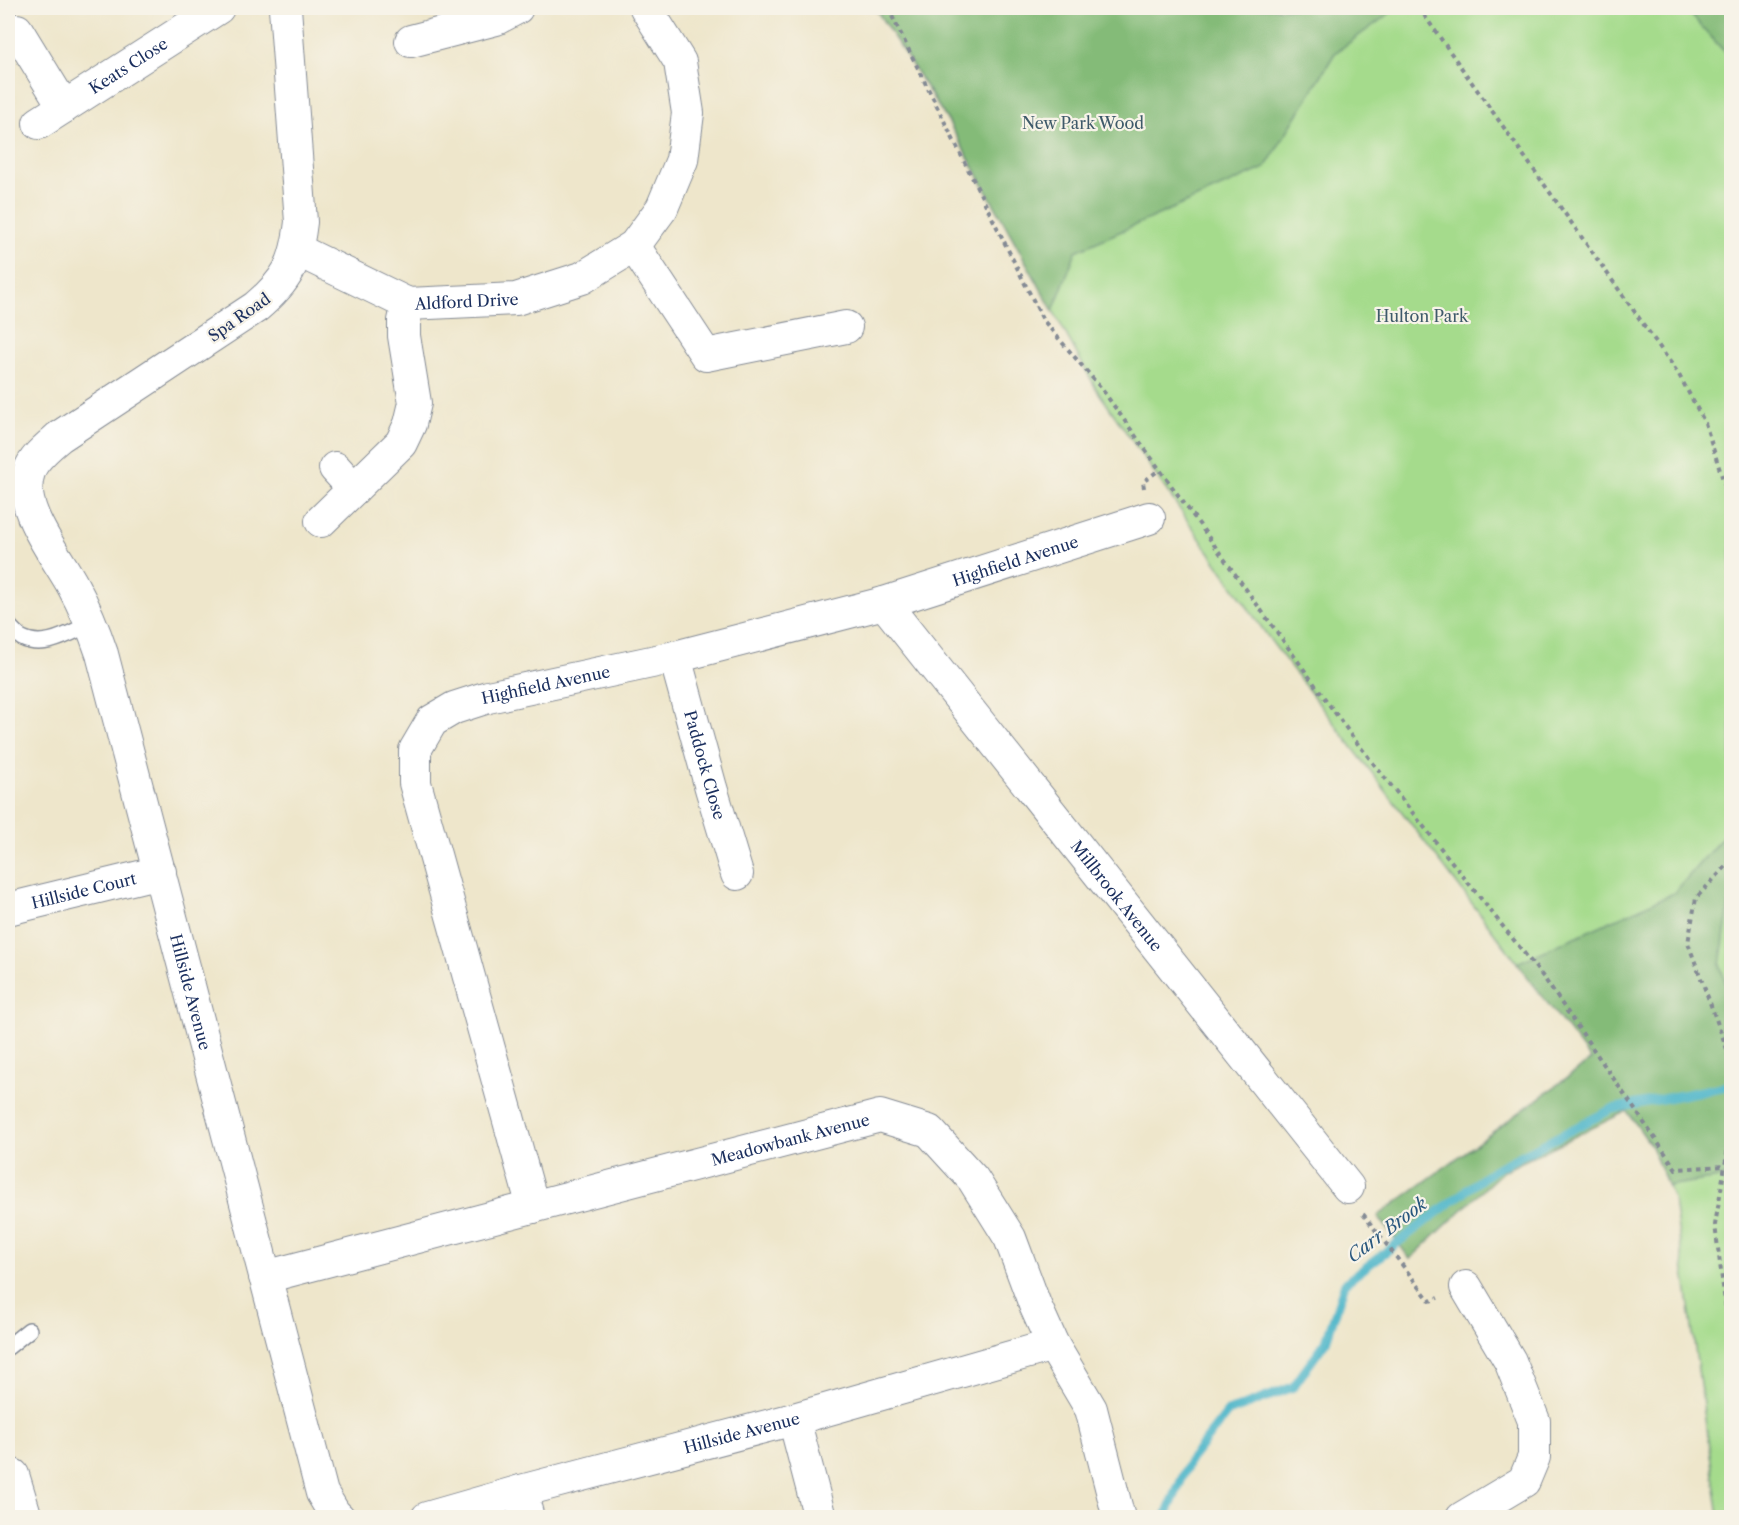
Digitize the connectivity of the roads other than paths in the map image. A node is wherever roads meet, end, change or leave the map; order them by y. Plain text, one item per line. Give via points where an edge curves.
1 (218, 8) edge
2 (285, 8) edge
3 (517, 8) edge
4 (646, 8) edge
5 (18, 30) dead end
6 (411, 41) dead end
7 (633, 246) junction
8 (297, 250) junction
9 (408, 304) junction
10 (846, 327) dead end
11 (18, 475) edge
12 (1149, 518) dead end
13 (321, 521) dead end
14 (884, 603) junction
15 (92, 623) junction
16 (8, 625) edge
17 (675, 657) junction
18 (160, 872) junction
19 (737, 874) dead end
20 (8, 909) edge
21 (1348, 1187) road end
22 (534, 1207) junction
23 (265, 1277) junction
24 (1466, 1287) road end
25 (29, 1330) dead end
26 (1053, 1345) junction
27 (8, 1347) edge
28 (794, 1419) junction
29 (10, 1466) edge
30 (524, 1504) edge
31 (19, 1514) edge
32 (339, 1518) edge
33 (427, 1518) edge
34 (820, 1518) edge
35 (1119, 1518) edge
36 (1462, 1518) edge

1 - 5 street, Keats Close via 52,115
2 - 8 street, Spa Road via 301,222
3 - 6 street via 496,19
4 - 7 street, Aldford Drive via 680,62 688,112 682,160 662,208
7 - 9 street, Aldford Drive via 582,278 516,299
7 - 10 street via 706,355
8 - 9 street, Aldford Drive
8 - 11 street, Spa Road via 286,277 256,307 59,436
9 - 13 street via 404,336 415,403 410,424 401,443 345,478
11 - 15 street, Hillside Avenue via 34,519
12 - 14 street, Highfield Avenue
14 - 17 street, Highfield Avenue
14 - 21 street, Millbrook Avenue
15 - 16 lane via 51,641 38,642 22,638
15 - 18 street, Hillside Avenue
17 - 19 street, Paddock Close
17 - 22 street, Highfield Avenue via 454,708 432,722 415,750 415,783
18 - 20 street, Hillside Court
18 - 23 street, Hillside Avenue
22 - 23 street, Meadowbank Avenue
22 - 26 street, Meadowbank Avenue via 880,1116 929,1131 973,1179 1010,1238
23 - 32 street, Hillside Avenue via 322,1493
24 - 36 street via 1510,1360 1534,1420 1534,1457 1524,1481
25 - 27 lane
26 - 28 street, Hillside Avenue
26 - 35 street, Meadowbank Avenue via 1092,1409
28 - 30 street, Hillside Avenue
28 - 34 street
29 - 31 street
30 - 33 street, Hillside Avenue

